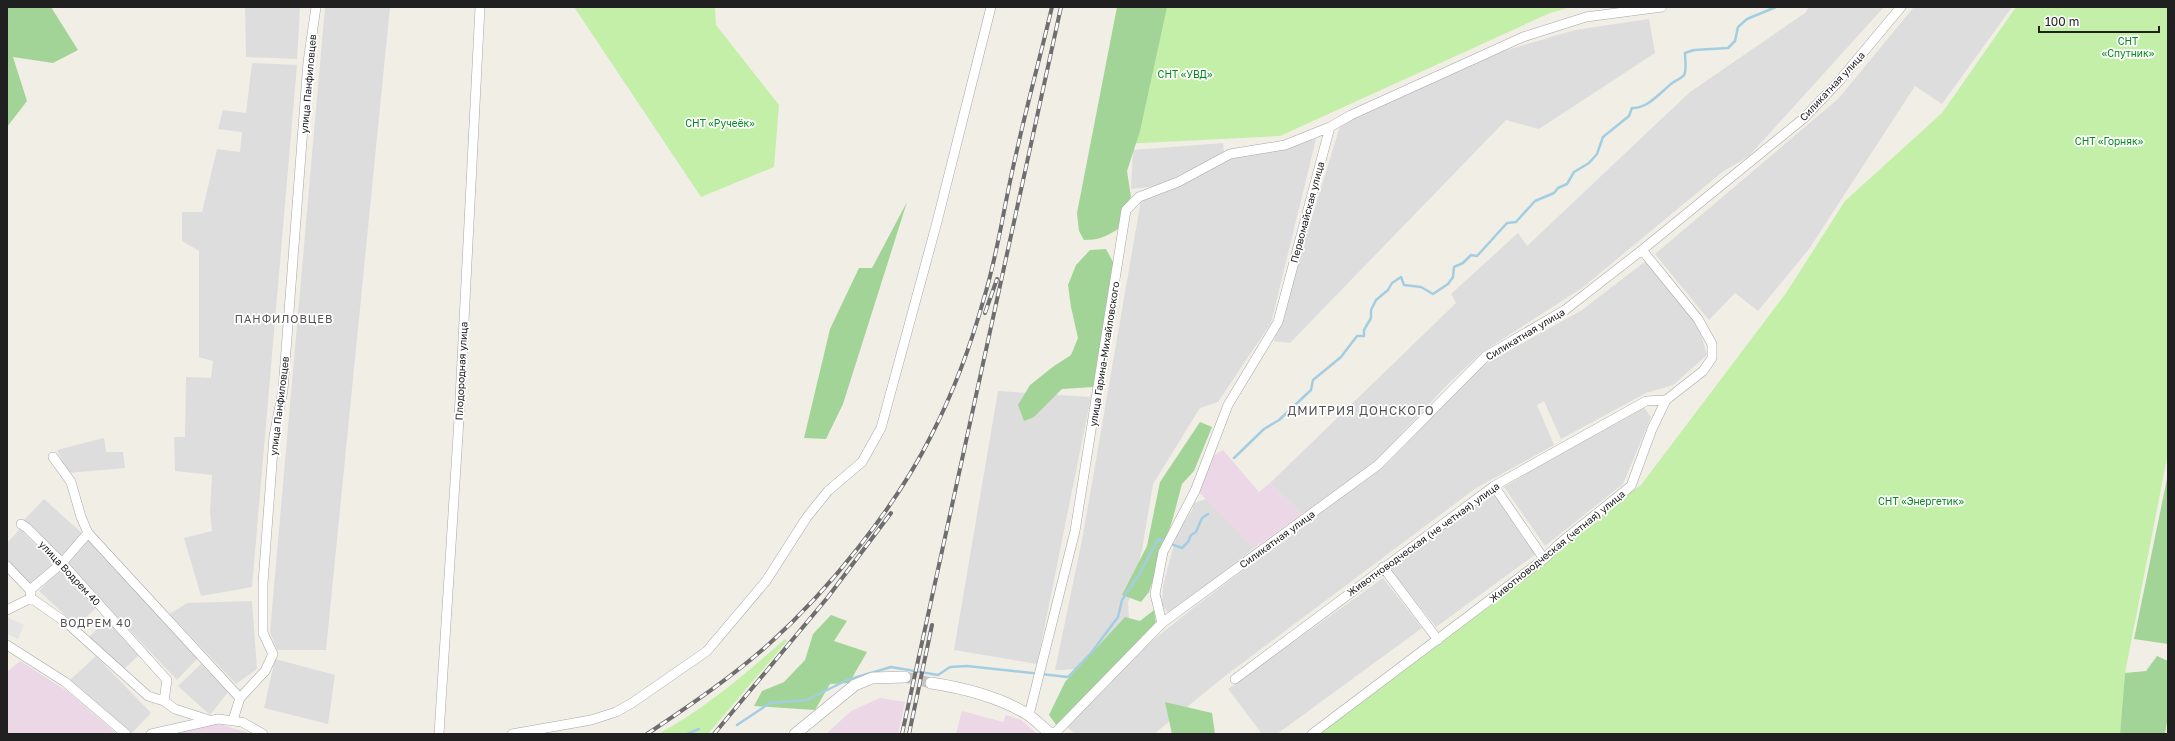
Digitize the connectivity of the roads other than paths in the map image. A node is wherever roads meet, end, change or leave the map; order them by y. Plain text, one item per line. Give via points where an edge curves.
1 (316, 7) edge
2 (480, 7) edge
3 (991, 7) edge
4 (1662, 7) edge
5 (1902, 7) edge
6 (1330, 127) junction
7 (1642, 250) junction
8 (1666, 400) junction
9 (53, 457) dead end
10 (1494, 486) junction
11 (21, 524) dead end
12 (88, 532) junction
13 (1544, 559) junction
14 (62, 563) junction
15 (7, 566) edge
16 (1383, 567) junction
17 (31, 594) junction
18 (7, 610) edge
19 (1162, 624) junction
20 (1438, 640) junction
21 (7, 645) edge
22 (905, 677) tunnel mouth
23 (1235, 679) dead end
24 (931, 683) tunnel mouth
25 (240, 698) junction
26 (164, 701) junction
27 (1029, 715) junction
28 (209, 720) junction
29 (233, 720) junction
30 (126, 734) edge
31 (151, 734) edge
32 (264, 734) edge
33 (439, 734) edge
34 (512, 734) edge
35 (795, 734) edge
36 (1051, 734) edge
37 (1054, 734) edge
38 (1312, 734) edge

1 - 25 street, улица Панфиловцев via 308,62 283,390 274,436 263,583 263,633 273,654 265,671
2 - 33 street, Плодородная улица via 459,419
3 - 34 street via 937,222 881,428 870,451 862,462 828,491 807,517 766,581 707,651 616,712 591,720
4 - 6 street via 1586,17 1523,37 1351,115
5 - 7 street, Силикатная улица via 1804,118
6 - 19 street, Первомайская улица via 1278,322 1228,405 1195,492 1164,552 1155,594
6 - 27 street, улица Гарина-Михайловского via 1285,145 1230,154 1178,182 1139,197 1126,210 1076,531
7 - 8 street, Животноводческая (четная) улица via 1698,319 1712,344 1712,358 1704,371
7 - 19 street, Силикатная улица via 1565,310 1486,356 1378,465
8 - 10 street, Животноводческая (не четная) улица via 1646,401
8 - 13 street, Животноводческая (четная) улица via 1652,429 1631,486
9 - 12 street via 72,482 81,518
10 - 13 street
10 - 16 street, Животноводческая (не четная) улица
11 - 14 street, улица Водрем 40
12 - 14 street
12 - 25 street
13 - 20 street, Животноводческая (четная) улица
14 - 17 street
14 - 26 street, улица Водрем 40 via 168,680
15 - 17 street
16 - 20 street
16 - 23 street, Животноводческая (не четная) улица
17 - 18 street
17 - 26 street via 148,696
19 - 37 street, Силикатная улица
20 - 38 street, Животноводческая (четная) улица
21 - 30 street via 66,682
22 - 35 street via 872,678 855,685
24 - 27 street via 980,694
25 - 29 street, улица Панфиловцев
26 - 28 street via 175,709
27 - 36 street
28 - 29 street
28 - 31 street
29 - 32 street

